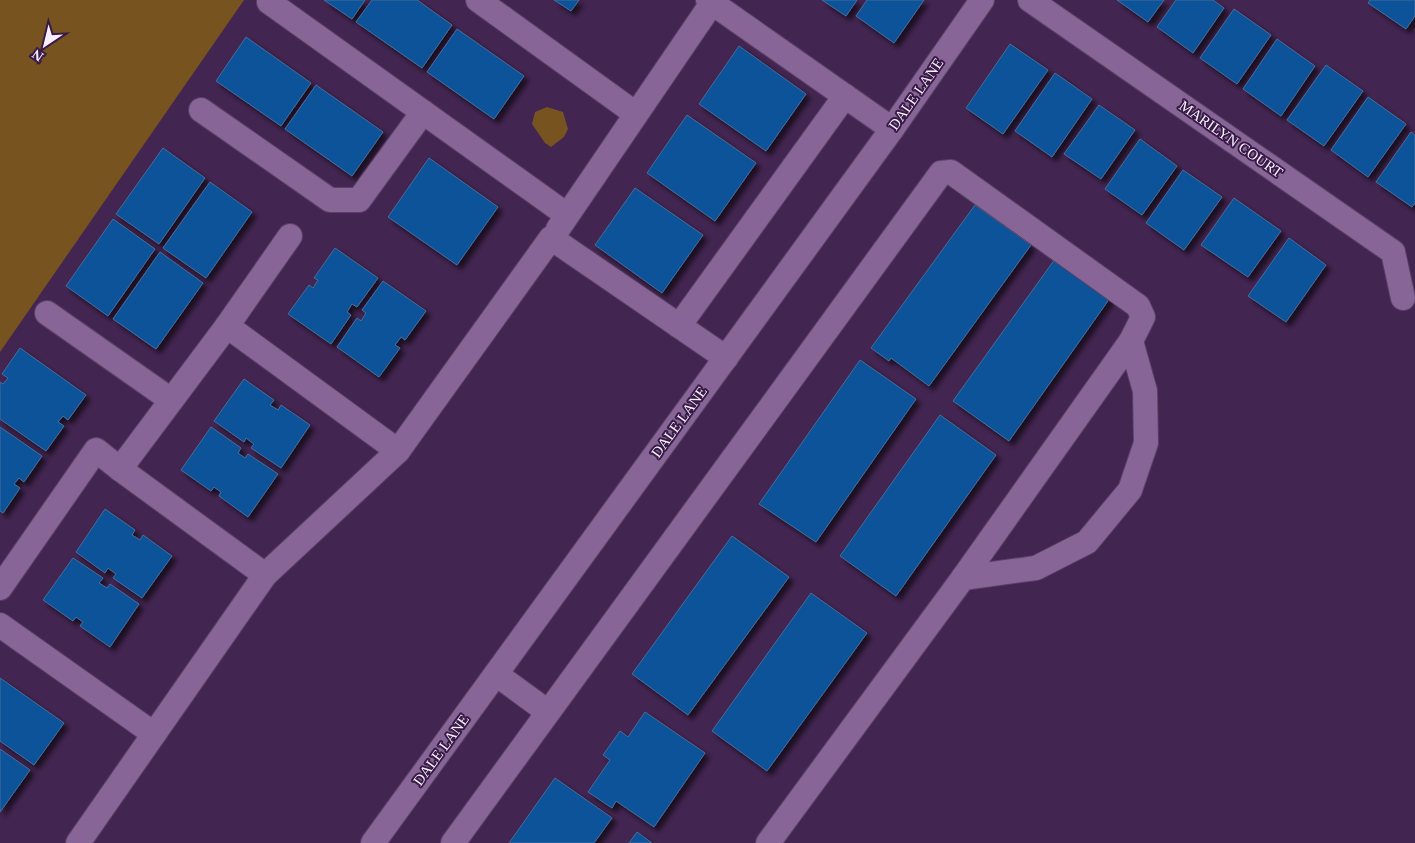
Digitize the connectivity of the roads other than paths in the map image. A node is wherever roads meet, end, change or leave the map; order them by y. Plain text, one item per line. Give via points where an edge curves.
1 (478, 0) edge
2 (982, 0) edge
3 (1030, 0) edge
4 (269, 2) dead end
5 (710, 2) edge
6 (845, 96) junction
7 (201, 110) dead end
8 (423, 112) junction
9 (636, 114) junction
10 (892, 129) junction
11 (567, 215) junction
12 (290, 236) dead end
13 (551, 238) junction
14 (1403, 298) dead end
15 (47, 313) dead end
16 (227, 326) junction
17 (679, 326) junction
18 (1131, 341) junction
19 (726, 358) junction
20 (171, 400) junction
21 (398, 451) junction
22 (120, 469) junction
23 (265, 575) junction
24 (963, 578) junction
25 (0, 588) edge
26 (0, 625) edge
27 (496, 674) junction
28 (548, 712) junction
29 (154, 734) junction
30 (78, 843) edge
31 (373, 843) edge
32 (452, 843) edge
33 (768, 843) edge

1 - 9 street
2 - 10 street, DALE LANE
3 - 14 street, MARILYN COURT via 1393,252
4 - 8 street
5 - 6 street
5 - 9 street
6 - 10 street
6 - 17 street
7 - 8 street via 330,200 359,200
8 - 11 street
9 - 11 street
10 - 19 street, DALE LANE
11 - 13 street
12 - 16 street
13 - 17 street
13 - 21 street
15 - 20 street
16 - 20 street
16 - 21 street
17 - 19 street
18 - 24 street
18 - 24 street via 1144,391 1146,443 1130,490 1087,542 1036,568
18 - 28 street via 1143,317 1138,306 951,172 941,173
19 - 27 street, DALE LANE
20 - 22 street
21 - 23 street
22 - 23 street
22 - 25 street via 96,450
23 - 29 street
24 - 33 street
26 - 29 street
27 - 28 street
27 - 31 street, DALE LANE
28 - 32 street
29 - 30 street

